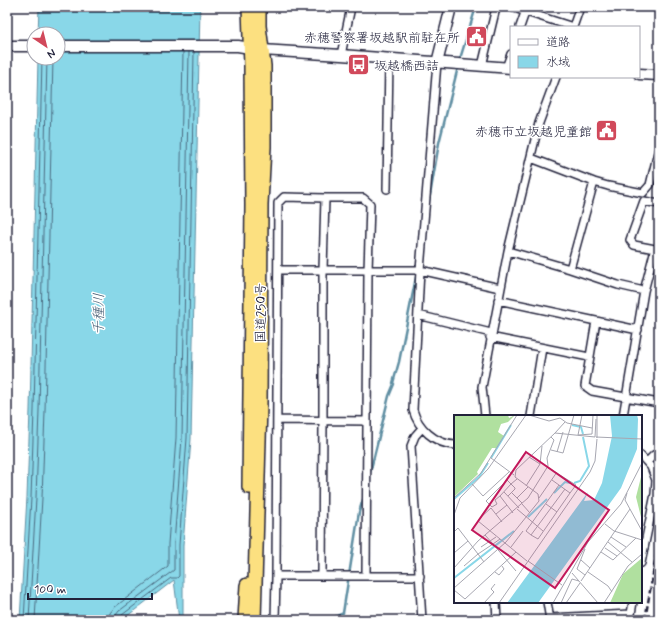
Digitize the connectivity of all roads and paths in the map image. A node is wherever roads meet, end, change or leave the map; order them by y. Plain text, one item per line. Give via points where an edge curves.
1 (249, 7) edge
2 (259, 7) edge
3 (351, 7) edge
4 (451, 7) edge
5 (498, 7) edge
6 (511, 7) edge
7 (580, 7) edge
8 (526, 9) edge
9 (520, 26) edge
10 (570, 26) edge
11 (573, 26) edge
12 (7, 46) edge
13 (26, 46) edge
14 (66, 46) edge
15 (250, 48) junction
16 (341, 55) junction
17 (389, 59) junction
18 (437, 63) junction
19 (482, 66) junction
20 (509, 68) edge
21 (640, 74) edge
22 (659, 75) edge
23 (556, 78) edge
24 (659, 148) edge
25 (531, 158) junction
26 (594, 182) junction
27 (387, 189) dead end
28 (643, 193) junction
29 (325, 198) junction
30 (644, 201) junction
31 (659, 204) edge
32 (657, 249) edge
33 (508, 251) junction
34 (570, 269) junction
35 (278, 270) junction
36 (323, 270) junction
37 (420, 270) junction
38 (368, 271) junction
39 (500, 288) junction
40 (644, 291) junction
41 (498, 300) junction
42 (418, 315) junction
43 (596, 321) junction
44 (638, 330) junction
45 (491, 335) junction
46 (542, 348) junction
47 (589, 357) junction
48 (627, 397) junction
49 (659, 403) edge
50 (485, 415) edge
51 (531, 415) edge
52 (624, 415) edge
53 (277, 420) junction
54 (323, 421) junction
55 (367, 421) junction
56 (422, 428) junction
57 (454, 445) edge
58 (659, 454) edge
59 (642, 457) edge
60 (647, 462) junction
61 (642, 558) edge
62 (322, 575) junction
63 (366, 575) junction
64 (276, 576) junction
65 (420, 576) junction
66 (496, 603) edge
67 (547, 603) edge
68 (633, 603) edge
69 (630, 617) edge
70 (550, 619) edge
71 (245, 620) edge
72 (254, 620) edge
73 (275, 620) edge
74 (422, 620) edge
75 (498, 620) edge

1 - 15 highway, 国道250号
2 - 15 highway, 国道250号 via 259,26
3 - 16 street
4 - 18 main road
5 - 19 street
6 - 8 street
7 - 11 street
8 - 9 street
8 - 10 street
12 - 13 main road
14 - 15 main road
15 - 16 main road
15 - 71 highway, 国道250号 via 252,206
15 - 72 highway, 国道250号 via 264,66 260,405
16 - 17 main road
17 - 18 main road
17 - 27 street
18 - 19 main road
18 - 37 street
19 - 20 main road
21 - 22 main road
23 - 25 street via 539,123
24 - 28 street via 650,184
25 - 26 street
25 - 33 street
26 - 28 street
26 - 34 street
28 - 30 street
29 - 35 street via 284,197 278,203
29 - 36 street
29 - 38 street via 363,198 370,204
30 - 31 street
30 - 32 street via 630,240 634,245
32 - 40 street
33 - 34 street
33 - 39 street
34 - 40 street
35 - 36 street
35 - 53 street
36 - 38 street
36 - 54 street
37 - 38 street
37 - 39 street
37 - 42 street
38 - 55 street
39 - 41 street
40 - 44 street
41 - 43 street
41 - 45 street
42 - 45 street
42 - 56 street via 413,410
43 - 44 street
43 - 47 street
44 - 48 street
45 - 46 street
45 - 50 street via 482,387
46 - 47 street
46 - 51 street
47 - 48 street via 585,386 592,391
48 - 49 street
48 - 52 street
53 - 54 street
53 - 64 street
54 - 55 street
54 - 62 street
55 - 63 street
56 - 57 street via 436,440
56 - 65 street via 411,446
58 - 60 street
59 - 60 street
60 - 61 street via 656,480
62 - 63 street
62 - 64 street
63 - 65 street
64 - 73 street
65 - 74 street
66 - 75 street
67 - 70 street
68 - 69 street
69 - 70 street

